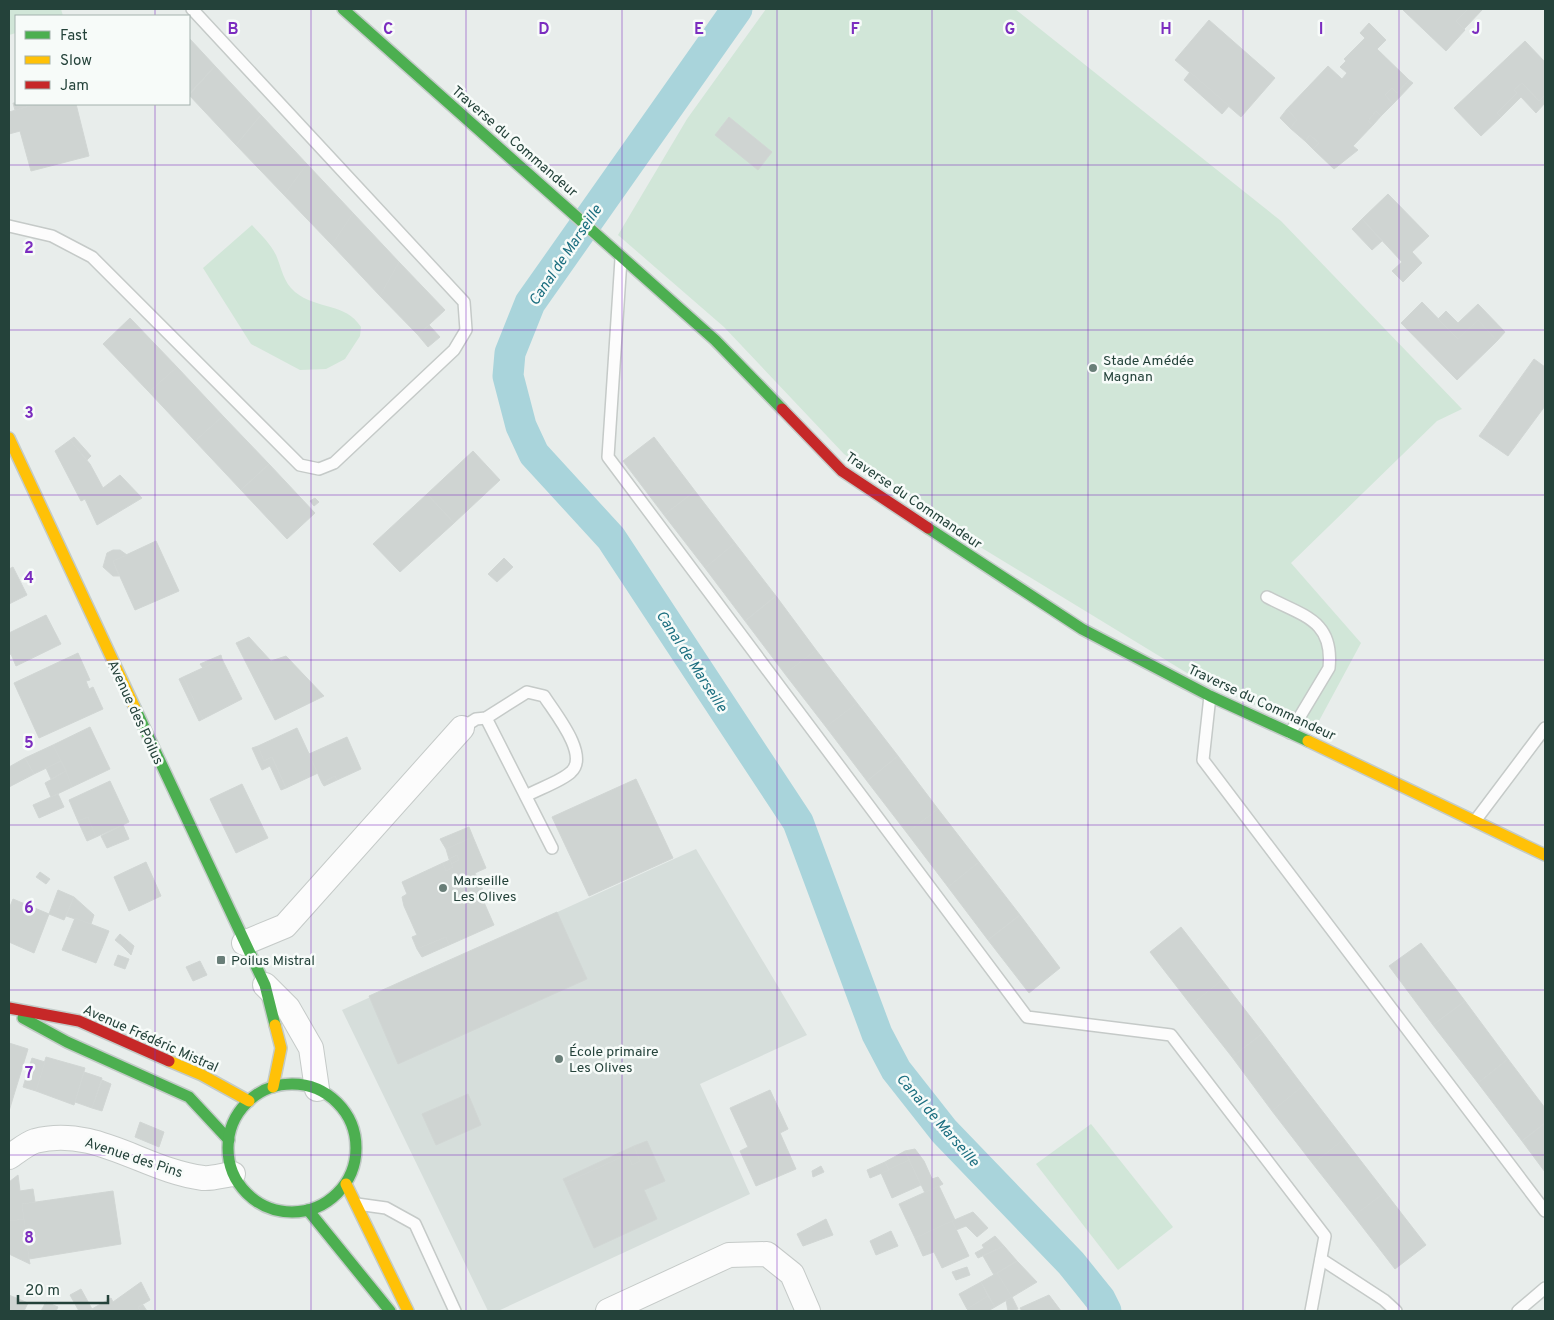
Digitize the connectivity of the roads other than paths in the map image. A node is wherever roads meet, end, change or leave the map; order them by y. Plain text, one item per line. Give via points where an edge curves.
1 (192, 9) edge
2 (343, 9) edge
3 (9, 226) edge
4 (621, 255) junction
5 (9, 438) edge
6 (1267, 597) dead end
7 (1210, 696) junction
8 (486, 718) junction
9 (462, 728) joint
10 (1545, 728) edge
11 (1290, 733) junction
12 (526, 796) junction
13 (1475, 821) junction
14 (552, 848) dead end
15 (1545, 854) edge
16 (244, 943) junction
17 (265, 985) junction
18 (9, 1009) edge
19 (273, 1086) junction
20 (317, 1089) junction
21 (249, 1101) junction
22 (229, 1140) junction
23 (9, 1157) edge
24 (233, 1174) junction
25 (346, 1184) junction
26 (356, 1203) junction
27 (308, 1210) junction
28 (1545, 1211) edge
29 (1321, 1259) junction
30 (1545, 1288) edge
31 (390, 1311) edge
32 (408, 1311) edge
33 (456, 1311) edge
34 (608, 1311) edge
35 (808, 1311) edge
36 (1311, 1311) edge
37 (1396, 1311) edge
38 (1518, 1311) edge

1 - 3 lane via 464,302 466,330 454,350 334,463 319,469 300,465 92,257 52,236
2 - 4 street, Traverse du Commandeur
4 - 7 street, Traverse du Commandeur via 715,340 842,471 1082,629
4 - 29 lane via 608,457 1027,1017 1171,1035 1325,1236
5 - 16 street, Avenue des Poilus
6 - 11 lane via 1314,621 1327,636 1329,668
7 - 11 street, Traverse du Commandeur
7 - 28 lane via 1203,760
8 - 9 lane via 476,719
8 - 12 lane
8 - 12 lane via 528,692 536,693 544,696 575,744 577,763 572,772
9 - 16 street via 284,926
10 - 13 lane
11 - 13 street, Traverse du Commandeur
12 - 14 lane
13 - 15 street, Traverse du Commandeur
16 - 17 street, Avenue des Poilus
17 - 19 street, Avenue des Poilus via 281,1048
17 - 20 street, Avenue des Poilus via 288,1008 311,1048
18 - 21 street, Avenue Frédéric Mistral via 80,1021
18 - 22 street, Avenue Frédéric Mistral via 67,1042 189,1097
19 - 20 street via 296,1084
19 - 21 street
20 - 25 street via 340,1105 354,1129 357,1158
21 - 22 street via 235,1118
22 - 24 street
23 - 24 street, Avenue des Pins via 33,1141 68,1136 98,1142 147,1164 204,1179
24 - 27 street via 246,1192 264,1206 286,1212
25 - 26 street
25 - 27 street via 330,1201
26 - 32 street
26 - 33 lane via 386,1208 415,1224
27 - 31 street
29 - 36 lane
29 - 37 lane
30 - 38 lane
34 - 35 street via 729,1255 767,1254 792,1274

